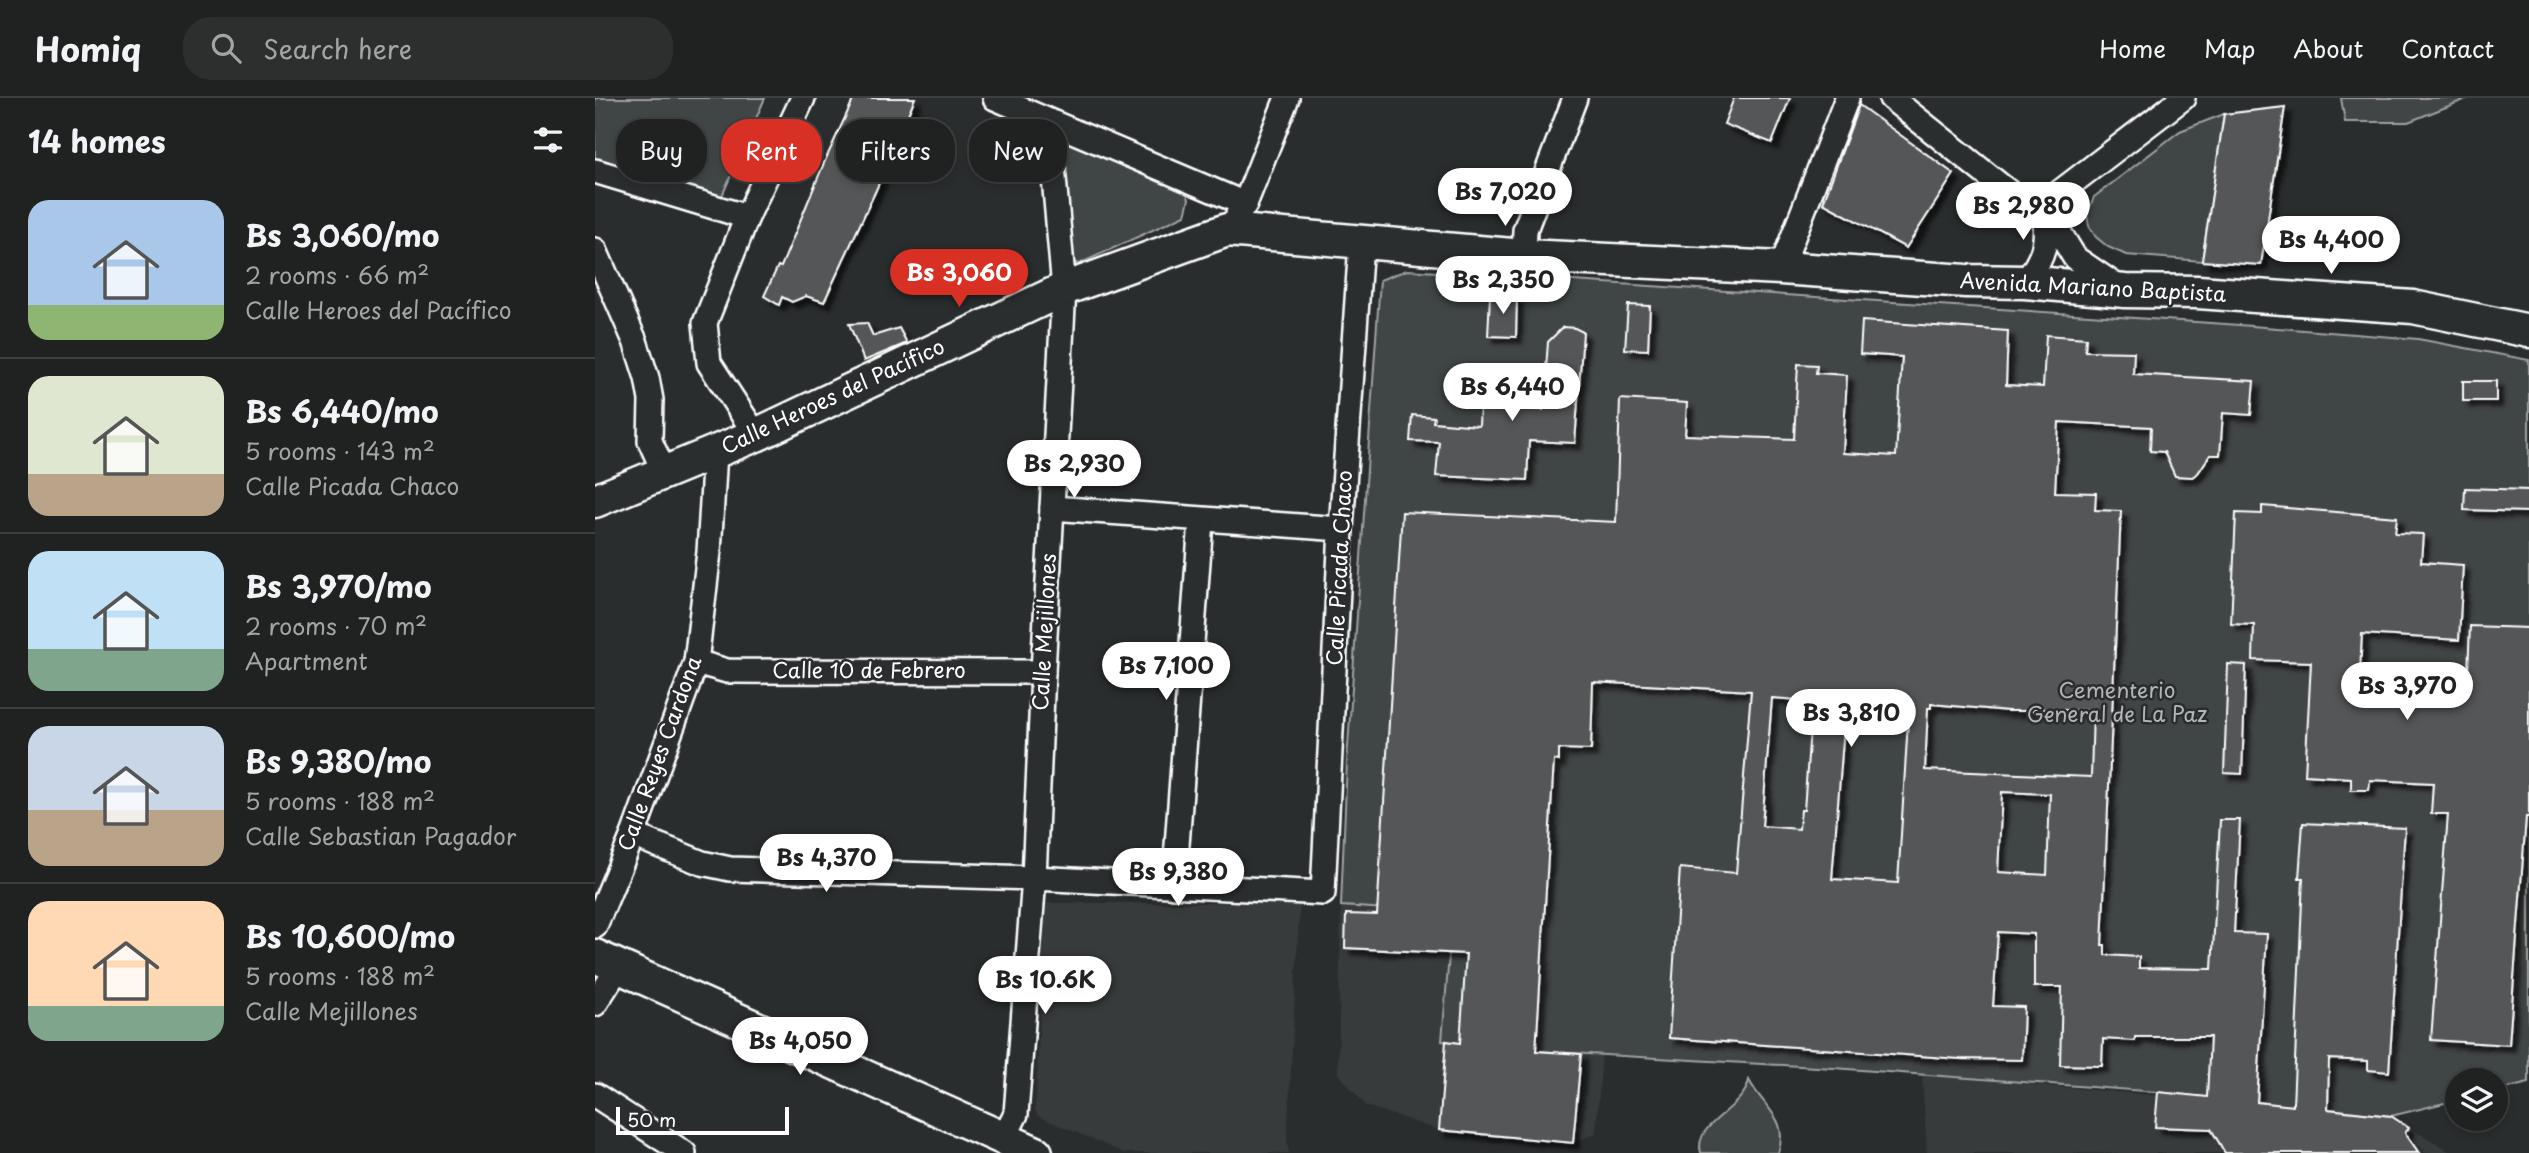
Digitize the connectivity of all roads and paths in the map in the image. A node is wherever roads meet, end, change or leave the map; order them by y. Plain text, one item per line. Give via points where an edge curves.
1 (803, 98) edge
2 (995, 98) edge
3 (1287, 98) edge
4 (1575, 98) edge
5 (1847, 98) edge
6 (1891, 98) edge
7 (2183, 98) edge
8 (1042, 119) edge
9 (1067, 130) edge
10 (595, 171) edge
11 (1054, 182) edge
12 (1245, 204) junction
13 (2045, 209) junction
14 (747, 216) junction
15 (1227, 230) junction
16 (1361, 243) junction
17 (595, 250) edge
18 (1524, 256) junction
19 (1781, 268) junction
20 (2025, 282) junction
21 (1064, 289) junction
22 (2125, 291) junction
23 (2529, 331) edge
24 (756, 435) junction
25 (715, 452) junction
26 (664, 472) junction
27 (595, 501) edge
28 (1052, 508) junction
29 (1201, 521) junction
30 (1341, 529) junction
31 (697, 662) junction
32 (1042, 672) junction
33 (632, 835) junction
34 (1034, 878) junction
35 (1174, 886) junction
36 (595, 926) edge
37 (607, 962) edge
38 (595, 1004) edge
39 (595, 1095) edge
40 (1004, 1138) junction
41 (684, 1153) edge
42 (1036, 1153) edge

1 - 14 street
2 - 8 street
3 - 12 street
4 - 18 street via 1525,230
5 - 19 street
6 - 13 street via 2016,198
7 - 13 street via 2060,192
9 - 12 street
10 - 14 street
11 - 21 street, Calle Mejillones
12 - 15 street
13 - 20 street via 2047,241 2040,262
13 - 22 street via 2075,257
14 - 24 street via 705,323 709,363
15 - 16 main road, Avenida Mariano Baptista
15 - 21 main road, Calle Heroes del Pacífico
16 - 18 main road, Avenida Mariano Baptista
16 - 30 street, Calle Picada Chaco
17 - 26 street via 647,378 650,440
18 - 19 main road, Avenida Mariano Baptista
19 - 20 main road, Avenida Mariano Baptista
20 - 22 main road, Avenida Mariano Baptista
21 - 24 main road, Calle Heroes del Pacífico
21 - 28 street, Calle Mejillones
22 - 23 main road, Avenida Mariano Baptista via 2413,307
24 - 25 main road, Calle Heroes del Pacífico
25 - 26 main road, Calle Heroes del Pacífico
25 - 31 street, Calle Reyes Cardona
26 - 27 main road, Calle Heroes del Pacífico
28 - 29 street
28 - 32 street, Calle Mejillones
29 - 30 street
29 - 35 street
30 - 35 street, Calle Picada Chaco via 1323,893
31 - 32 street, Calle 10 de Febrero via 727,671
31 - 33 street, Calle Reyes Cardona
32 - 34 street, Calle Mejillones
33 - 34 street via 702,863 730,869
33 - 36 street, Calle Reyes Cardona
34 - 35 street
34 - 40 street, Calle Mejillones via 1016,1114
37 - 38 street
37 - 40 main road
39 - 41 street
40 - 42 main road

